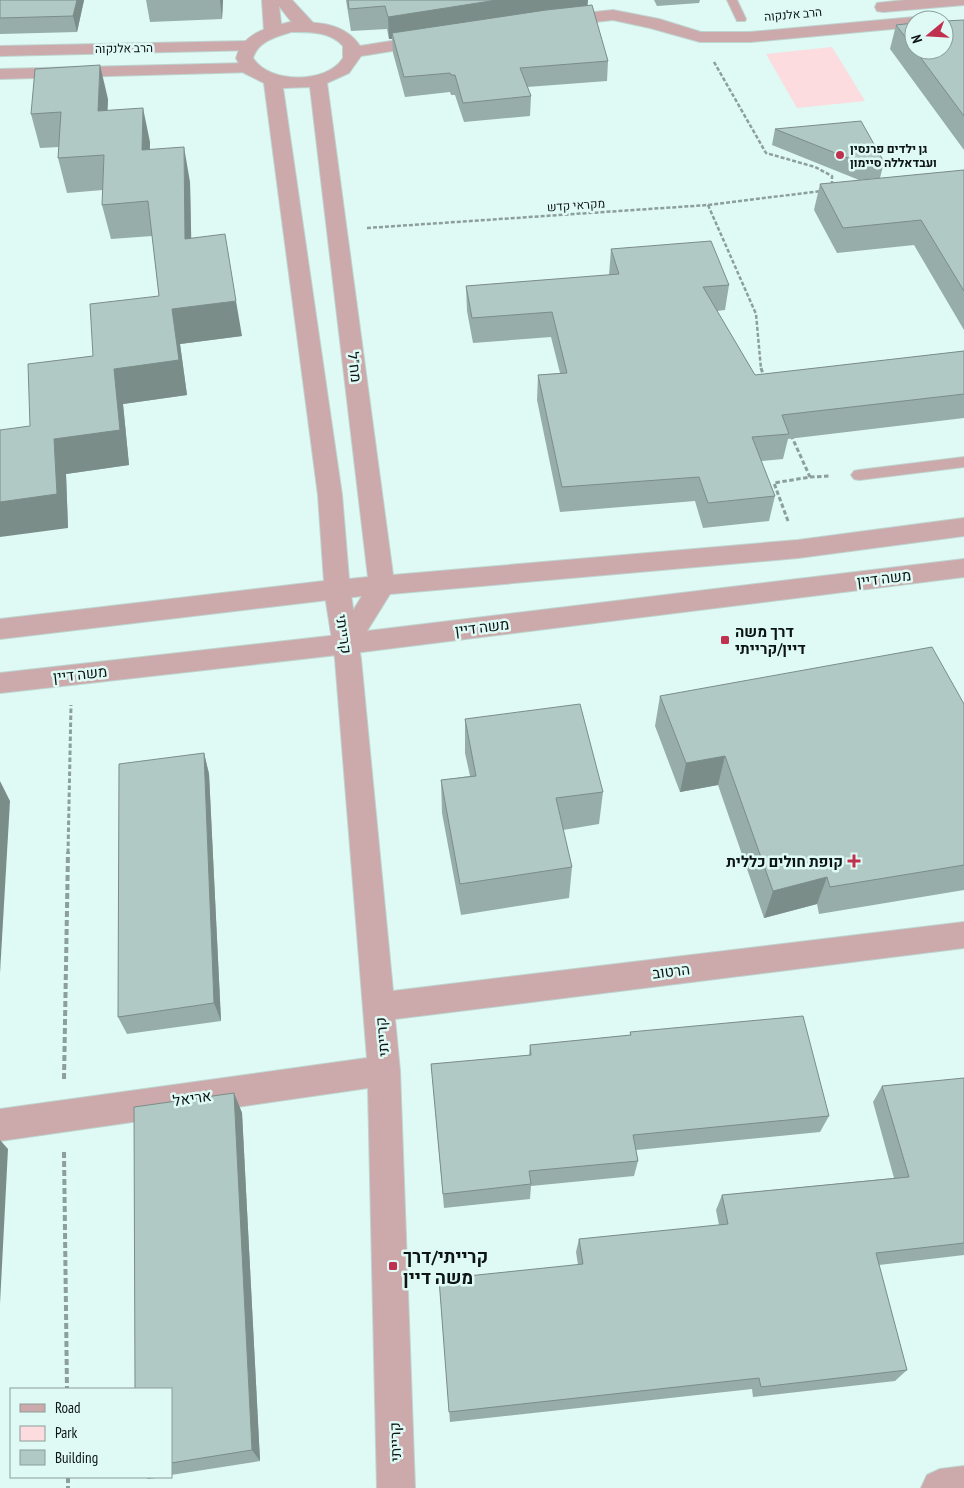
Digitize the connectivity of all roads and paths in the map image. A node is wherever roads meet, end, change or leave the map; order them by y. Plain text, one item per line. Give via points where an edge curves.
1 (270, 0) edge
2 (283, 0) edge
3 (732, 0) edge
4 (964, 0) edge
5 (867, 8) dead end
6 (760, 17) dead end
7 (741, 19) junction
8 (721, 20) dead end
9 (545, 22) edge
10 (904, 23) edge
11 (308, 27) junction
12 (701, 29) junction
13 (273, 31) junction
14 (450, 37) edge
15 (248, 46) junction
16 (0, 51) edge
17 (353, 52) junction
18 (248, 68) junction
19 (0, 74) edge
20 (274, 81) junction
21 (318, 81) junction
22 (833, 190) edge
23 (824, 191) edge
24 (708, 205) junction
25 (339, 230) junction
26 (765, 380) edge
27 (790, 433) edge
28 (964, 462) edge
29 (859, 475) joint
30 (810, 477) junction
31 (964, 527) edge
32 (798, 549) junction
33 (964, 568) edge
34 (382, 585) junction
35 (338, 589) junction
36 (0, 629) edge
37 (346, 644) junction
38 (0, 683) edge
39 (71, 704) dead end
40 (964, 935) edge
41 (379, 1007) junction
42 (384, 1072) junction
43 (63, 1116) junction
44 (0, 1125) edge
45 (67, 1388) edge
46 (964, 1485) edge
47 (396, 1488) edge
48 (940, 1488) edge

1 - 13 street
2 - 11 street
3 - 7 lane
4 - 5 street
6 - 7 street, הרב אלנקוה
7 - 8 street, הרב אלנקוה
9 - 12 street, הרב אלנקוה via 614,15
10 - 12 street, הרב אלנקוה via 750,37
11 - 13 street
11 - 17 street via 340,35 350,43
12 - 22 path via 766,153 815,167 832,176
13 - 15 street
14 - 17 street
15 - 16 street, הרב אלנקוה
15 - 18 street via 244,53
17 - 21 street via 352,59 341,72
18 - 19 street, הרב אלנקוה
18 - 20 street
20 - 21 street
20 - 35 street via 330,495
21 - 25 street, מח"ל
23 - 24 path, מקראי קדש
24 - 25 path, מקראי קדש
24 - 26 path via 756,314 761,371
25 - 34 street, מח"ל
27 - 30 path
28 - 29 lane
29 - 30 path
30 - 32 path via 774,483
31 - 32 street
32 - 34 street
33 - 37 street, משה דיין
34 - 35 street
34 - 37 street
35 - 36 street
35 - 37 street, קרייתי
37 - 38 street, משה דיין
37 - 41 street, קרייתי
39 - 43 path
40 - 41 street, הרטוב
41 - 42 street, קרייתי
42 - 43 street, אריאל
42 - 47 street, קרייתי
43 - 44 street, אריאל
43 - 45 path
46 - 48 street

